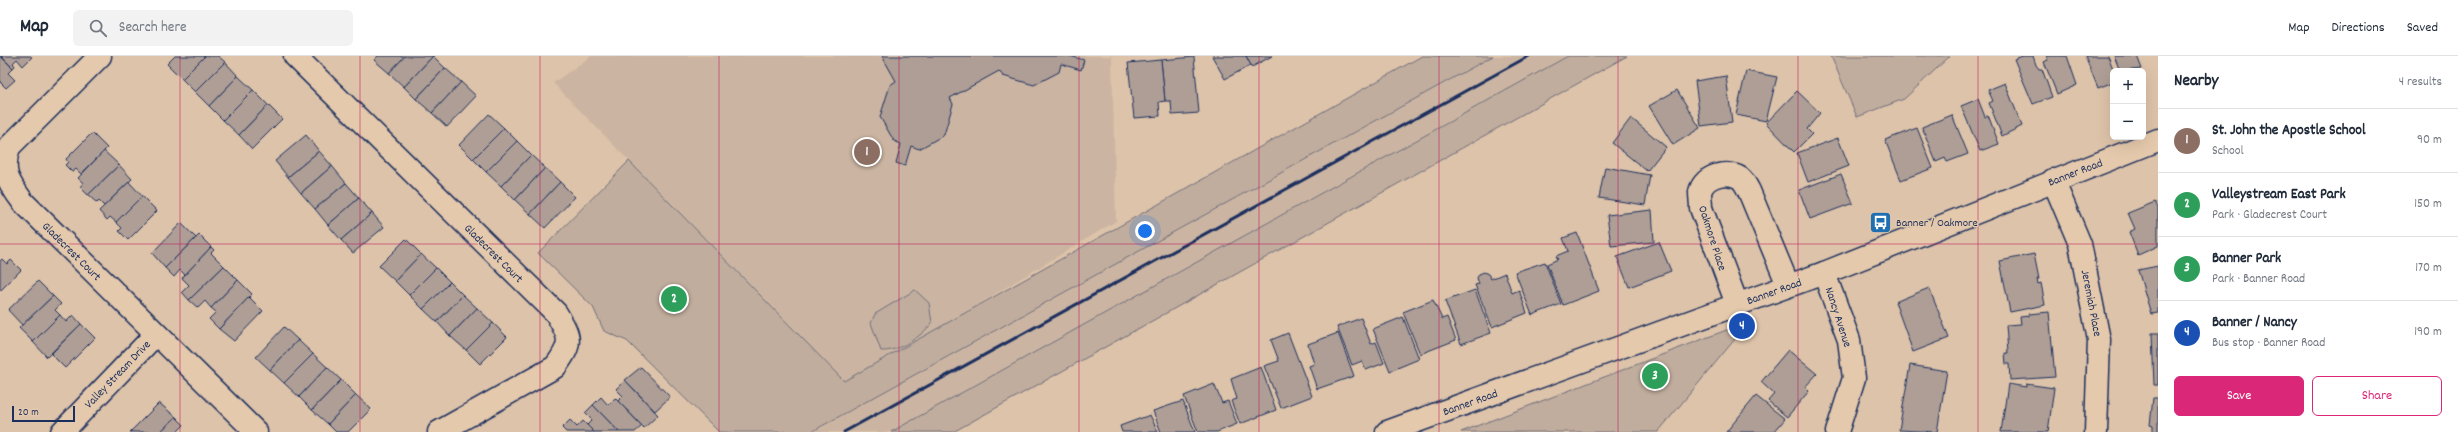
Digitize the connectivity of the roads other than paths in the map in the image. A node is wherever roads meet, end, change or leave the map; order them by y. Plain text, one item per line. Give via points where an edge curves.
1 (100, 56) edge
2 (295, 56) edge
3 (2158, 140) edge
4 (2053, 180) junction
5 (1824, 273) junction
6 (1788, 285) junction
7 (1737, 304) junction
8 (156, 334) junction
9 (62, 432) edge
10 (256, 432) edge
11 (439, 432) edge
12 (1387, 432) edge
13 (1837, 432) edge
14 (2096, 432) edge

1 - 8 street, Gladecrest Court via 9,147 4,162 9,184 23,202
2 - 11 street, Gladecrest Court via 556,313 568,332 567,351 555,367
3 - 4 street, Banner Road
4 - 5 street, Banner Road
4 - 14 street, Jeremiah Place via 2080,244 2100,340
5 - 6 street, Banner Road
5 - 13 street, Nancy Avenue via 1849,340 1854,378
6 - 7 street, Banner Road
6 - 7 street, Oakmore Place via 1749,191 1741,179 1733,175 1718,174 1707,180 1700,191 1701,208
7 - 12 street, Banner Road
8 - 9 street, Valley Stream Drive
8 - 10 street, Gladecrest Court

